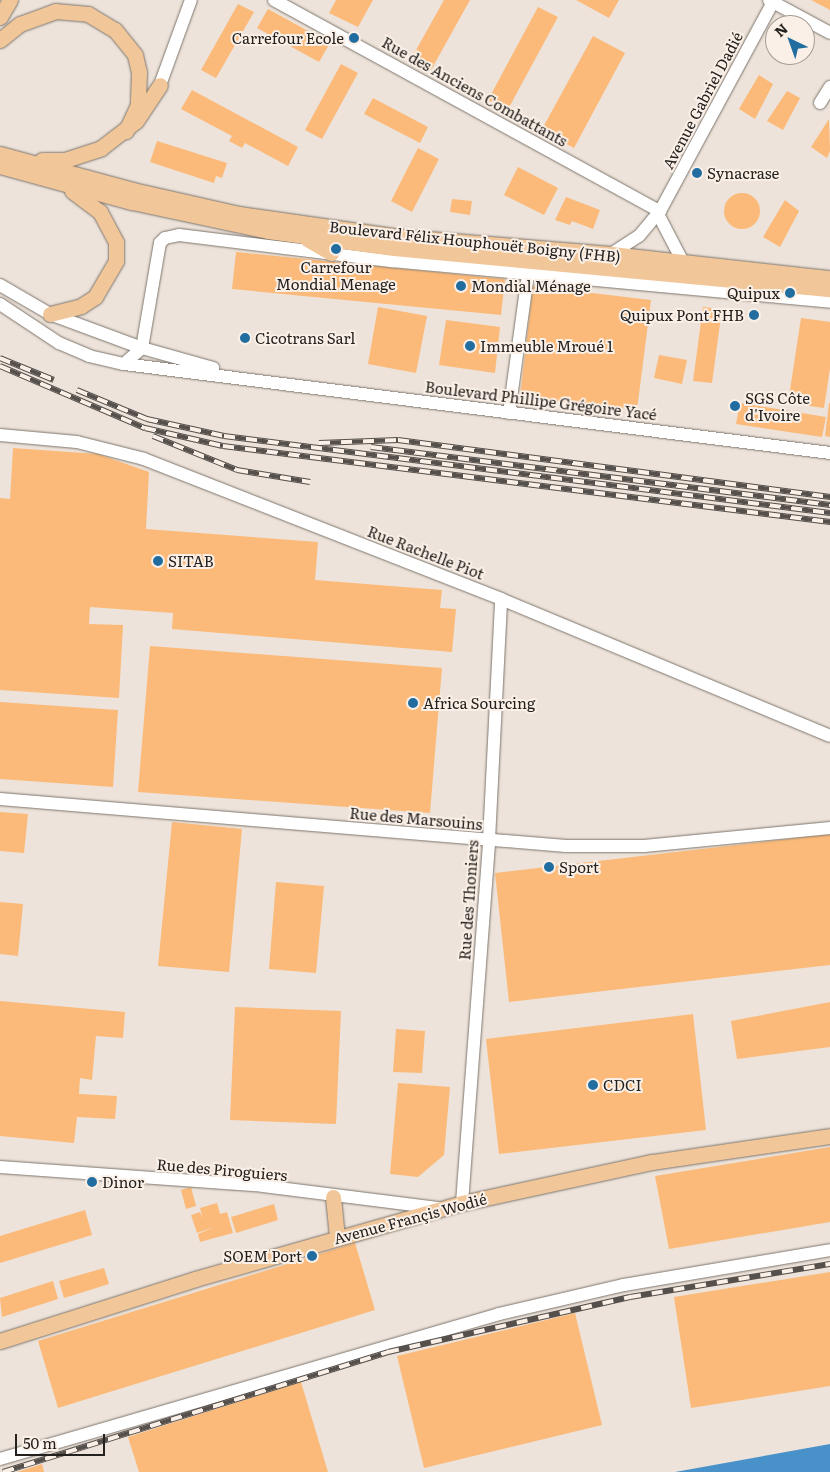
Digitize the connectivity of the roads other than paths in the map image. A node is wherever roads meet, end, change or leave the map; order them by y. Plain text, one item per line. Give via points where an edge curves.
1 (10, 0) edge
2 (191, 0) edge
3 (274, 0) edge
4 (772, 1) edge
5 (0, 18) edge
6 (830, 33) edge
7 (0, 40) edge
8 (160, 84) joint
9 (830, 87) edge
10 (820, 103) dead end
11 (126, 132) junction
12 (2, 159) edge
13 (55, 182) junction
14 (659, 213) junction
15 (301, 235) junction
16 (331, 253) junction
17 (611, 254) junction
18 (683, 262) junction
19 (528, 275) junction
20 (830, 278) edge
21 (0, 285) edge
22 (830, 289) edge
23 (830, 302) edge
24 (0, 304) edge
25 (50, 314) junction
26 (142, 348) junction
27 (124, 364) junction
28 (249, 378) junction
29 (509, 414) junction
30 (0, 436) edge
31 (830, 453) edge
32 (501, 599) junction
33 (830, 736) edge
34 (0, 800) edge
35 (830, 828) edge
36 (488, 840) junction
37 (830, 1136) edge
38 (0, 1167) edge
39 (333, 1197) junction
40 (462, 1203) junction
41 (441, 1209) junction
42 (337, 1237) junction
43 (830, 1250) edge
44 (0, 1341) edge
45 (0, 1459) edge

1 - 5 main road
2 - 8 street
3 - 14 street, Rue des Anciens Combattants
4 - 6 street
4 - 14 street, Avenue Gabriel Dadié
7 - 11 main road via 20,24 55,11 88,14 115,30 135,55 139,72 138,105
8 - 11 main road via 151,102
9 - 10 street
11 - 12 main road via 101,148 64,160
12 - 13 main road
12 - 17 main road, Boulevard Félix Houphouët Boigny (FHB) via 239,214 393,236
13 - 15 main road, Boulevard Félix Houphouët Boigny (FHB) via 238,226
13 - 25 main road via 88,200 100,212 116,242 116,261 95,297 74,309
14 - 17 street, Avenue Gabriel Dadié via 639,236
14 - 18 street
15 - 16 main road
15 - 22 main road, Boulevard Félix Houphouët Boigny (FHB) via 394,248
16 - 19 street, Boulevard Félix Houphouët Boigny (FHB)
16 - 26 street, Boulevard Félix Houphouët Boigny (FHB) via 180,235 166,238 157,255
17 - 18 main road, Boulevard Félix Houphouët Boigny (FHB)
18 - 20 main road, Boulevard Félix Houphouët Boigny (FHB)
19 - 23 street, Boulevard Félix Houphouët Boigny (FHB)
19 - 29 street
21 - 25 street, Boulevard Phillipe Grégoire Yacé
24 - 27 street, Boulevard Phillipe Grégoire Yacé via 59,343 89,356
25 - 26 street, Boulevard Phillipe Grégoire Yacé
26 - 27 street
26 - 28 street, Boulevard Phillipe Grégoire Yacé
27 - 28 street, Boulevard Phillipe Grégoire Yacé
28 - 29 street, Boulevard Phillipe Grégoire Yacé
29 - 31 street, Boulevard Phillipe Grégoire Yacé
30 - 32 street, Rue Rachelle Piot via 77,442 144,459
32 - 33 street, Rue Rachelle Piot
32 - 36 street, Rue des Thoniers
34 - 36 street, Rue des Marsouins
35 - 36 street, Rue des Marsouins via 644,846
36 - 40 street, Rue des Thoniers
37 - 40 main road, Avenue Françis Wodié via 652,1162
38 - 39 street, Rue des Piroguiers via 254,1186
39 - 41 street, Rue des Piroguiers
39 - 42 main road
40 - 41 main road, Avenue Françis Wodié
41 - 42 main road, Avenue Françis Wodié
42 - 44 main road, Avenue Françis Wodié
43 - 45 street via 624,1285 499,1314

